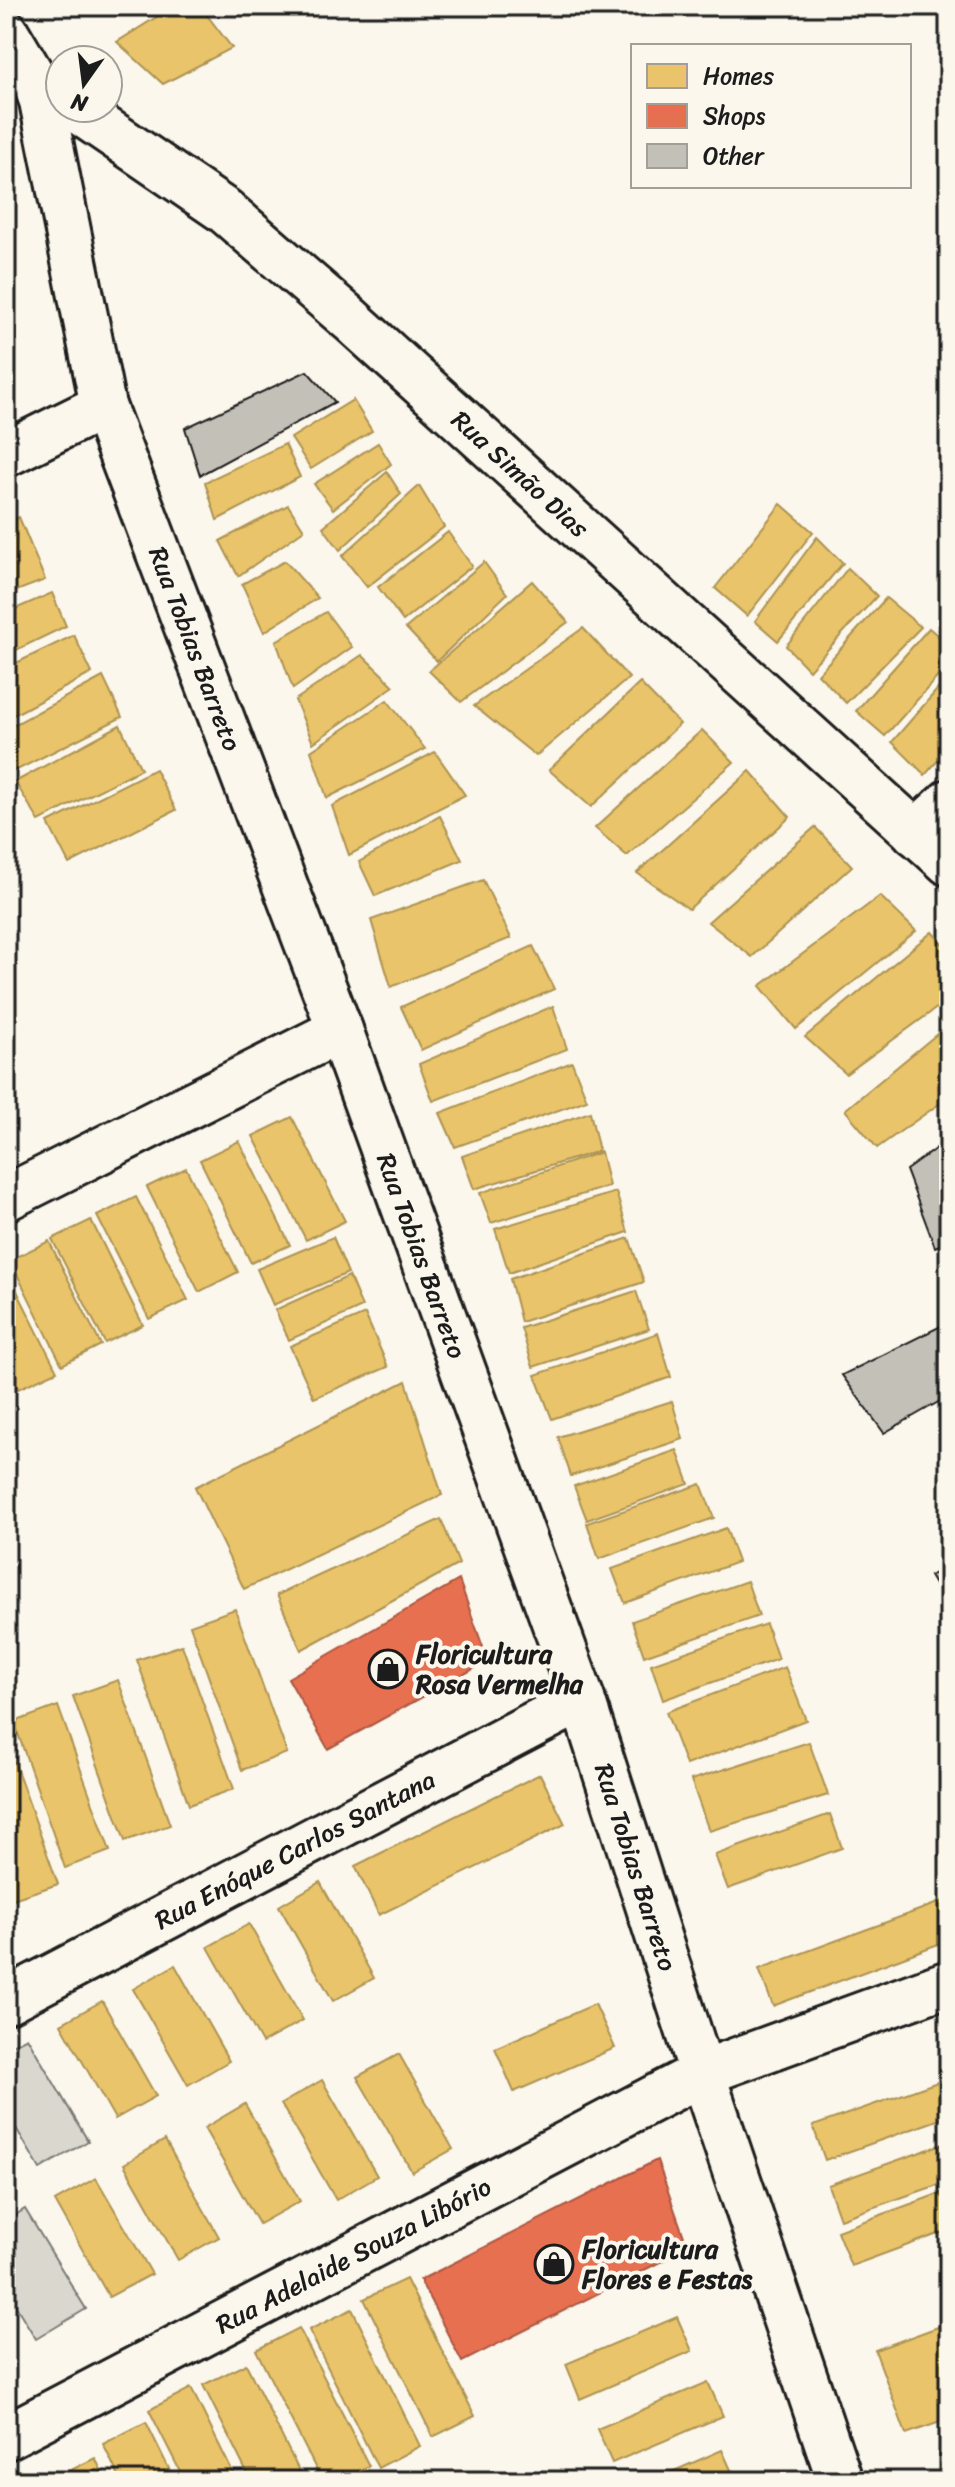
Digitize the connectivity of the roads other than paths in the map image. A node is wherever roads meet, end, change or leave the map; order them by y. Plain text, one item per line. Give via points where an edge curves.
1 (6, 32) edge
2 (33, 83) edge
3 (97, 124) edge
4 (103, 406) junction
5 (6, 454) edge
6 (949, 802) edge
7 (915, 833) junction
8 (949, 863) edge
9 (340, 1030) junction
10 (6, 1198) edge
11 (582, 1699) junction
12 (949, 1983) edge
13 (6, 2001) edge
14 (702, 2073) junction
15 (6, 2437) edge
16 (840, 2481) edge

1 - 2 street, Rua Tobias Barreto
2 - 4 street, Rua Tobias Barreto via 42,101
3 - 7 street, Rua Simão Dias via 225,211 351,320
4 - 5 street
4 - 9 street, Rua Tobias Barreto
6 - 7 street
7 - 8 street, Rua Simão Dias
9 - 10 street
9 - 11 street, Rua Tobias Barreto
11 - 13 street, Rua Enóque Carlos Santana
11 - 14 street, Rua Tobias Barreto
12 - 14 street, Rua Adelaide Souza Libório
14 - 15 street, Rua Adelaide Souza Libório
14 - 16 street, Rua Tobias Barreto

